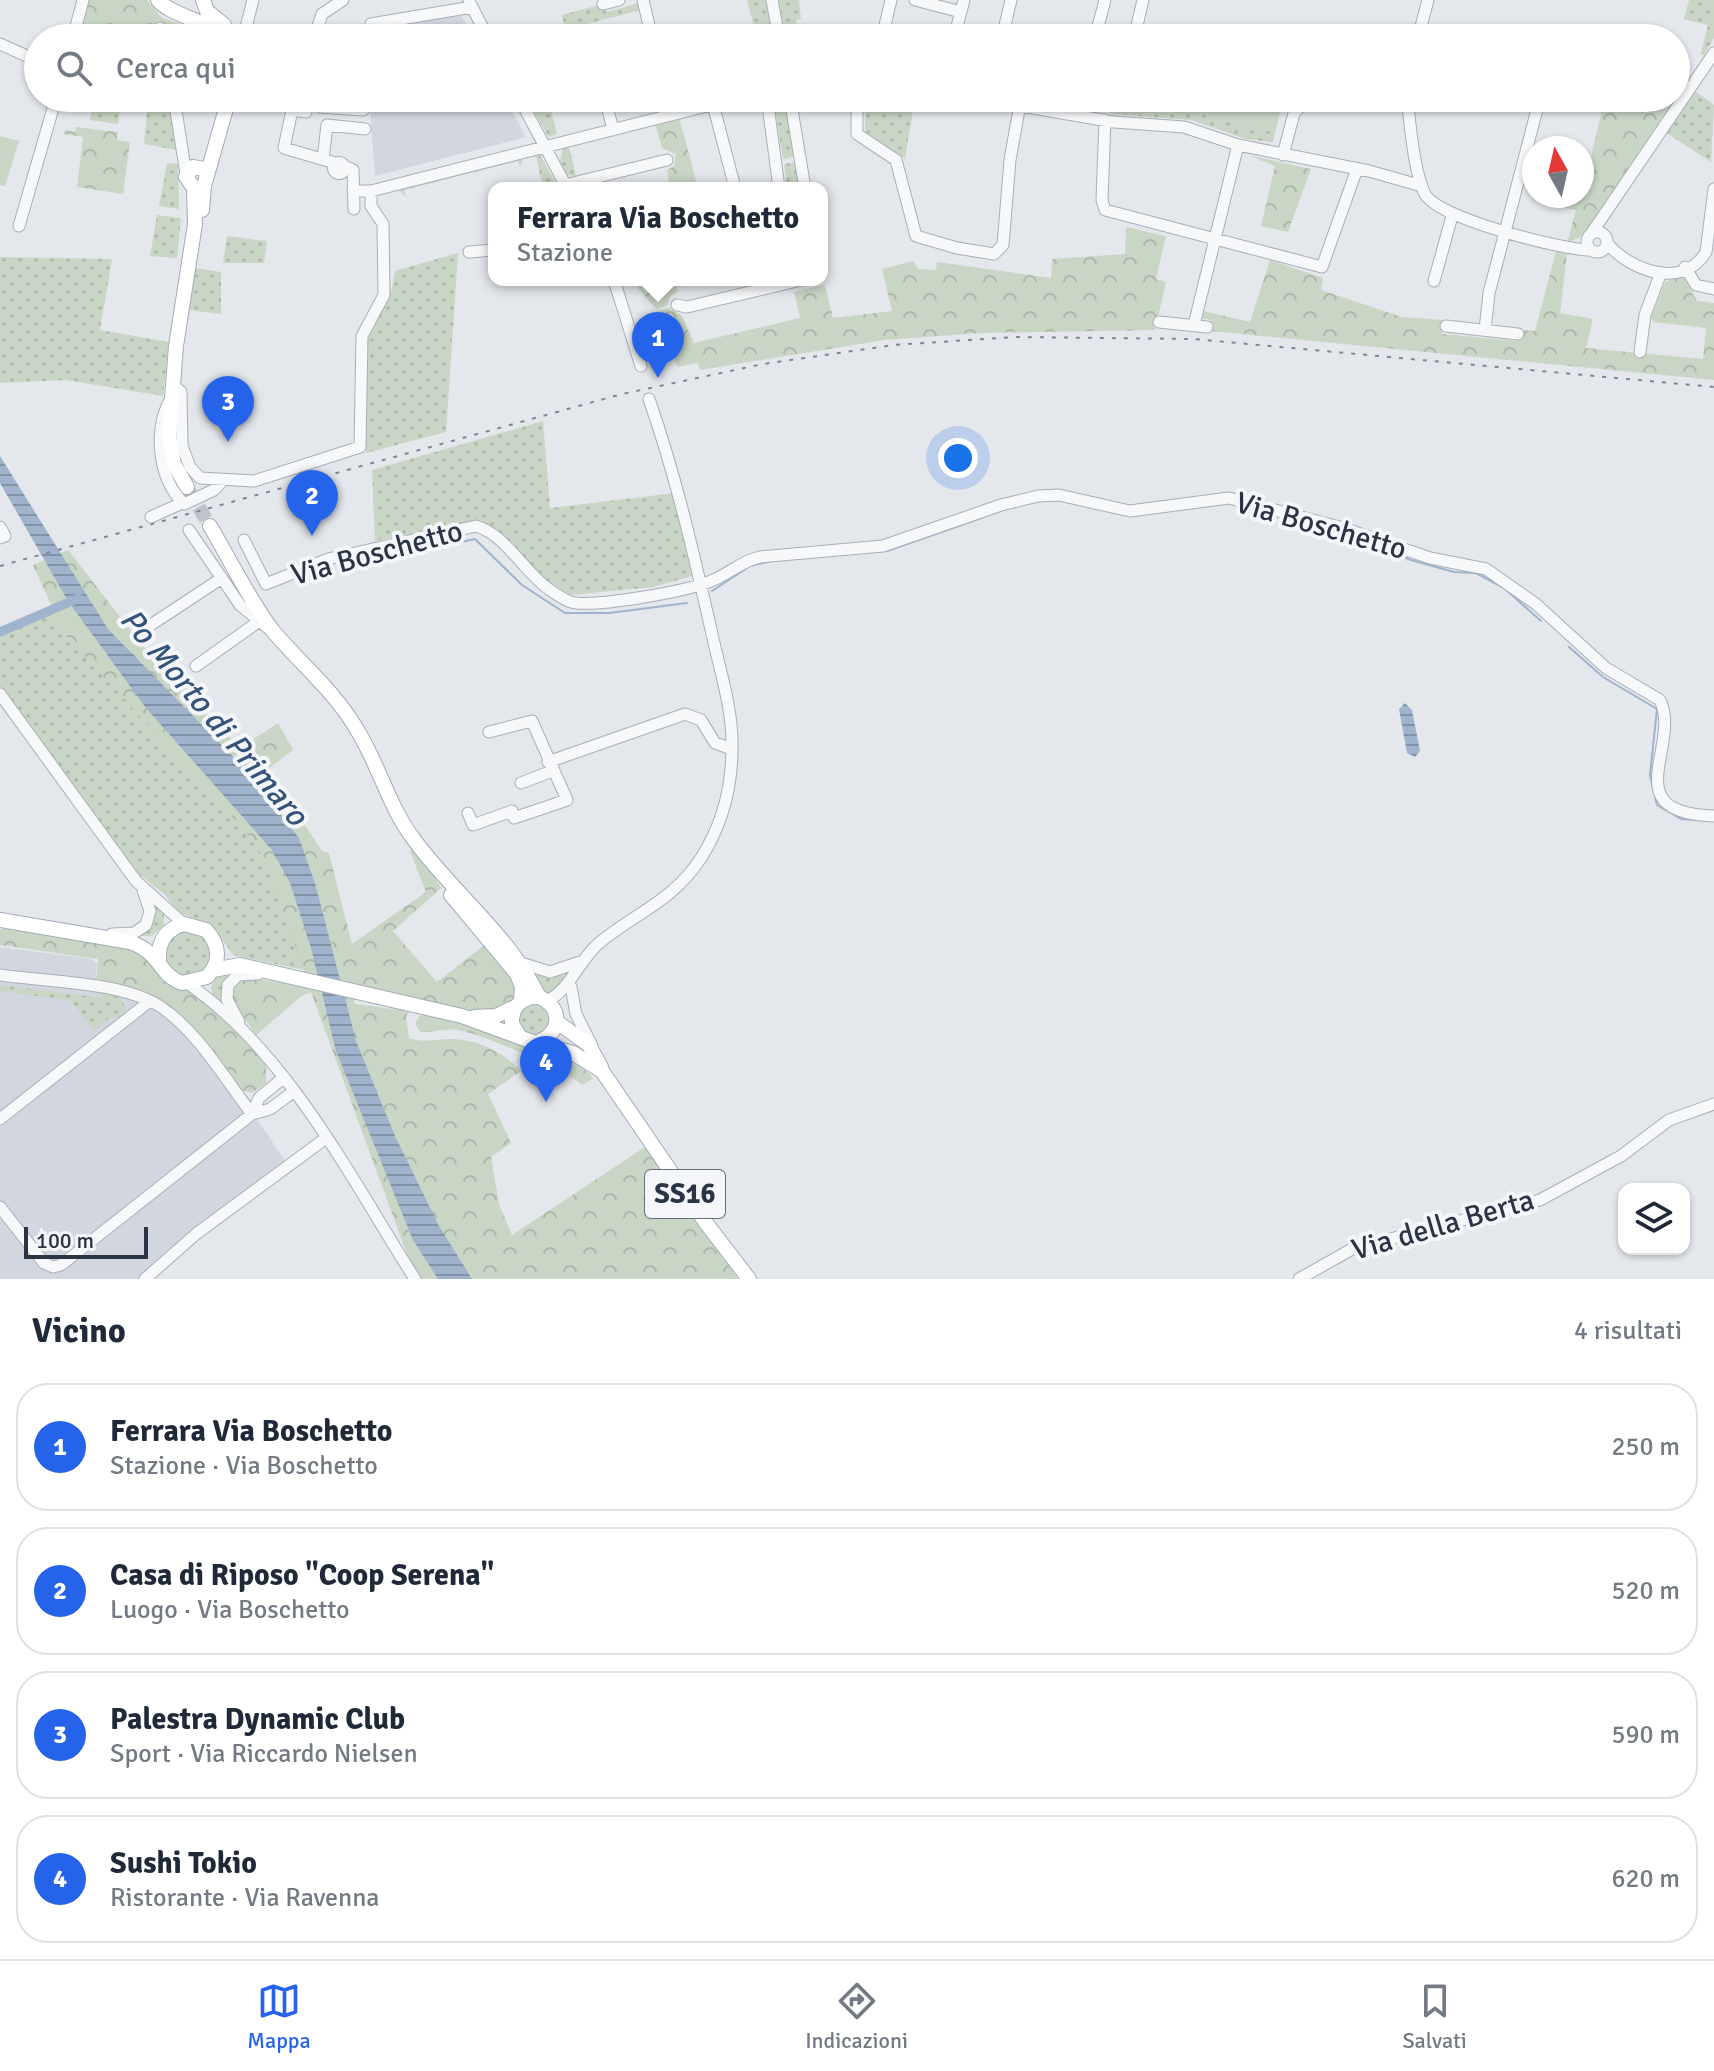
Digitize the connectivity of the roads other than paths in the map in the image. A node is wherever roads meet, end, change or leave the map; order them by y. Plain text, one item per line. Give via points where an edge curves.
1 (83, 0) edge
2 (148, 0) edge
3 (158, 0) edge
4 (195, 0) edge
5 (203, 0) edge
6 (253, 0) edge
7 (343, 0) edge
8 (619, 0) edge
9 (643, 0) edge
10 (772, 0) edge
11 (891, 0) edge
12 (915, 0) edge
13 (1011, 0) edge
14 (1105, 0) edge
15 (1143, 0) edge
16 (1428, 0) edge
17 (470, 3) edge
18 (603, 4) dead end
19 (962, 6) edge
20 (174, 11) junction
21 (208, 23) junction
22 (77, 24) edge
23 (191, 24) edge
24 (202, 24) edge
25 (219, 24) edge
26 (247, 24) edge
27 (319, 24) edge
28 (371, 24) dead end
29 (481, 24) edge
30 (649, 24) edge
31 (776, 24) edge
32 (885, 24) edge
33 (1005, 24) edge
34 (1099, 24) edge
35 (1137, 24) edge
36 (1422, 24) edge
37 (0, 44) edge
38 (24, 55) edge
39 (1711, 64) edge
40 (1690, 94) edge
41 (52, 112) edge
42 (178, 112) edge
43 (225, 112) edge
44 (292, 112) edge
45 (526, 112) edge
46 (608, 112) edge
47 (671, 112) edge
48 (683, 112) edge
49 (715, 112) edge
50 (769, 112) edge
51 (792, 112) edge
52 (857, 112) edge
53 (1019, 112) edge
54 (1062, 112) edge
55 (1409, 112) edge
56 (1537, 112) edge
57 (1677, 112) edge
58 (1294, 113) edge
59 (672, 115) junction
60 (1105, 120) junction
61 (365, 129) dead end
62 (613, 130) junction
63 (1238, 145) junction
64 (544, 148) junction
65 (1283, 155) junction
66 (323, 159) junction
67 (667, 160) dead end
68 (1357, 169) junction
69 (196, 174) junction
70 (564, 182) edge
71 (582, 182) edge
72 (733, 182) edge
73 (778, 182) edge
74 (804, 182) edge
75 (1422, 186) junction
76 (1714, 189) edge
77 (353, 191) junction
78 (371, 191) junction
79 (354, 209) dead end
80 (1452, 216) junction
81 (1712, 219) edge
82 (19, 226) dead end
83 (1507, 231) junction
84 (1215, 240) junction
85 (1597, 243) junction
86 (488, 250) edge
87 (469, 252) dead end
88 (1685, 267) junction
89 (1660, 275) junction
90 (1434, 281) dead end
91 (616, 286) edge
92 (774, 286) edge
93 (1714, 289) edge
94 (677, 305) dead end
95 (1159, 322) dead end
96 (1194, 325) junction
97 (1446, 326) dead end
98 (1207, 327) dead end
99 (1485, 330) junction
100 (1518, 334) dead end
101 (1640, 352) dead end
102 (641, 366) dead end
103 (173, 390) junction
104 (649, 399) dead end
105 (223, 480) junction
106 (187, 487) tunnel mouth
107 (185, 503) junction
108 (151, 517) dead end
109 (210, 526) tunnel mouth
110 (0, 527) edge
111 (189, 530) dead end
112 (0, 538) edge
113 (244, 540) dead end
114 (222, 578) junction
115 (701, 584) junction
116 (258, 622) junction
117 (143, 630) dead end
118 (272, 630) junction
119 (196, 666) dead end
120 (0, 694) edge
121 (489, 732) dead end
122 (732, 749) junction
123 (550, 766) junction
124 (521, 783) dead end
125 (468, 813) dead end
126 (1714, 816) edge
127 (140, 886) junction
128 (454, 891) junction
129 (168, 910) junction
130 (0, 920) edge
131 (184, 924) junction
132 (81, 932) junction
133 (166, 934) junction
134 (130, 942) junction
135 (217, 948) junction
136 (159, 959) junction
137 (584, 959) junction
138 (521, 963) junction
139 (240, 965) junction
140 (574, 972) junction
141 (210, 973) junction
142 (0, 975) edge
143 (289, 976) junction
144 (187, 983) junction
145 (571, 987) junction
146 (206, 998) junction
147 (150, 1001) junction
148 (518, 1004) junction
149 (550, 1008) junction
150 (462, 1016) junction
151 (241, 1026) junction
152 (520, 1037) junction
153 (540, 1041) junction
154 (600, 1064) junction
155 (282, 1079) junction
156 (293, 1092) junction
157 (1714, 1104) edge
158 (252, 1114) junction
159 (0, 1119) edge
160 (326, 1138) junction
161 (0, 1207) edge
162 (145, 1279) edge
163 (415, 1279) edge
164 (749, 1279) edge
165 (1299, 1279) edge

1 - 22 street
2 - 23 main road via 167,18
3 - 20 main road
4 - 20 main road
4 - 21 main road
5 - 25 main road
6 - 26 street
7 - 27 street via 322,14
8 - 18 street
9 - 30 street
10 - 31 street
11 - 32 street
12 - 19 street
13 - 33 street
14 - 34 street
15 - 35 street
16 - 36 street
17 - 28 street
17 - 29 street
20 - 21 main road
21 - 24 main road
37 - 38 street
39 - 40 street
41 - 82 street
42 - 69 street
43 - 69 main road via 213,151
44 - 66 street via 283,146
45 - 64 street
46 - 62 street
47 - 59 street
48 - 59 street
49 - 72 street
50 - 73 street
51 - 74 street
52 - 53 street via 857,134 896,160 916,236 994,254 1003,245
54 - 60 street
55 - 75 street
56 - 83 street
57 - 85 street via 1605,213
58 - 65 street
59 - 62 street
60 - 63 street via 1184,127
60 - 84 street via 1105,210
61 - 66 street via 327,125
62 - 64 street
63 - 65 street
63 - 84 street
64 - 70 street
64 - 78 street
65 - 68 street
66 - 77 street via 353,170
67 - 71 street
68 - 75 street
68 - 84 street via 1322,267
69 - 103 main road via 202,212 184,280
75 - 80 street via 1433,204
76 - 81 street
77 - 78 street
77 - 79 street
78 - 105 street via 371,206 383,224 384,295 362,336 362,444 353,452 254,481
80 - 83 street
80 - 90 street
81 - 88 street via 1705,255
83 - 85 street via 1568,247
83 - 99 street via 1489,293
84 - 96 street
85 - 89 street
86 - 87 street
88 - 89 street
88 - 93 street via 1696,285
89 - 101 street via 1645,315
91 - 102 street
92 - 94 street
95 - 96 street
96 - 98 street
97 - 99 street
99 - 100 street
103 - 105 street via 179,387 181,396 185,459 200,478
103 - 106 main road via 171,455
103 - 107 street via 159,424 166,471
104 - 115 street
105 - 107 street
107 - 108 street
109 - 118 main road
110 - 112 street via 5,536
111 - 114 street
113 - 115 street, Via Boschetto via 266,584 328,559 476,526 543,585 574,602 654,595
114 - 116 street
114 - 117 street
115 - 122 street via 728,705
115 - 126 street, Via Boschetto via 751,559 883,546 1038,496 1059,495 1123,511 1211,497 1236,499 1430,558 1475,565 1504,579 1595,660 1660,700 1664,717 1656,768 1659,790 1679,810
116 - 118 street
116 - 119 street
118 - 128 main road via 349,716 394,811
120 - 127 street
121 - 123 street via 532,721
122 - 123 street via 715,743 701,720 685,714
122 - 137 street via 722,814 696,864 662,902
123 - 124 street
123 - 125 street via 567,800 473,825
127 - 129 street
127 - 132 street via 150,911 141,931
128 - 138 main road
128 - 148 main road via 517,974 522,987
129 - 131 street
129 - 133 street
130 - 132 main road
131 - 133 main road
131 - 135 main road via 206,930
132 - 134 main road
133 - 134 main road
133 - 136 main road
134 - 136 main road
135 - 139 main road
135 - 141 main road
136 - 144 main road via 169,976
137 - 138 street via 550,972
137 - 140 street
138 - 149 main road
139 - 141 main road
139 - 143 main road
140 - 145 street
140 - 149 street
141 - 144 main road
141 - 146 street
142 - 147 street via 124,992
143 - 150 main road
143 - 151 street via 246,973 232,979 227,999
144 - 146 street
145 - 149 street
145 - 154 street via 576,1014
146 - 151 street
147 - 158 street via 182,1026
147 - 159 street
148 - 149 main road
148 - 150 main road via 488,1018
148 - 152 main road via 512,1024
149 - 153 main road via 553,1033
149 - 154 main road
150 - 152 main road
151 - 155 street
152 - 153 main road
153 - 154 main road
154 - 164 main road, SS16
155 - 156 street
155 - 158 street via 262,1095
156 - 158 street via 270,1109
156 - 160 street
157 - 165 street, Via della Berta via 1669,1120 1621,1156 1540,1200 1352,1249
158 - 161 street via 57,1266 44,1263
160 - 162 street via 196,1234
160 - 163 street

